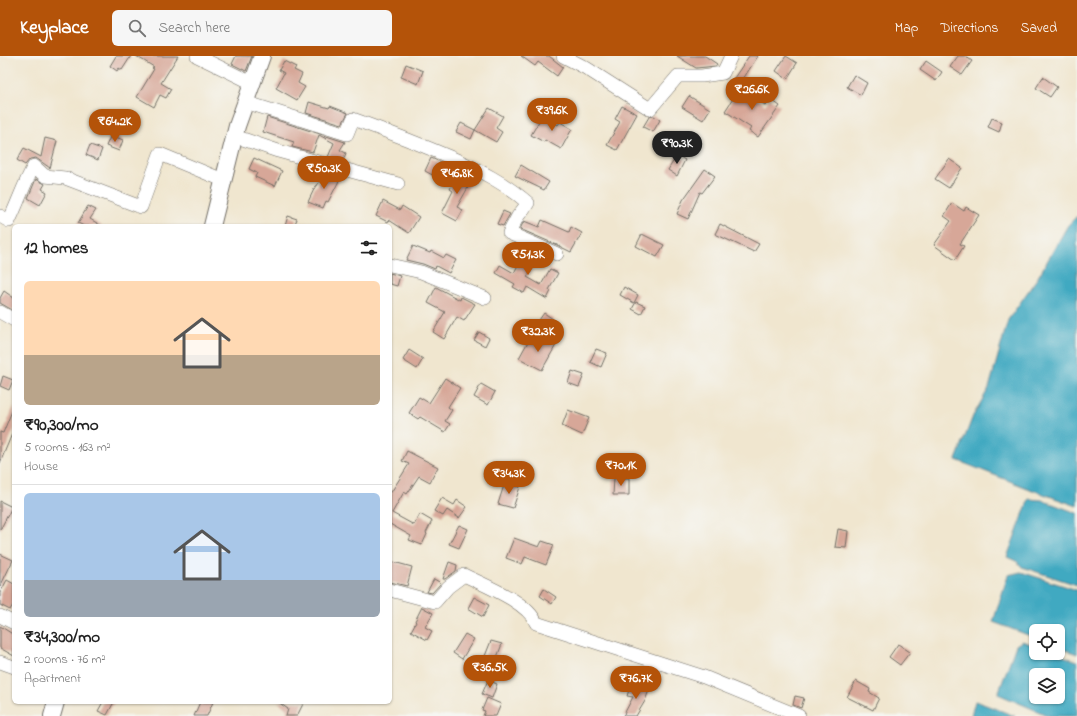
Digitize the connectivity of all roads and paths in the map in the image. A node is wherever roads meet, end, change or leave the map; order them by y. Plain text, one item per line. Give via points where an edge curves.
1 (197, 56) edge
2 (262, 56) edge
3 (564, 56) edge
4 (731, 56) edge
5 (252, 83) junction
6 (245, 102) junction
7 (234, 136) junction
8 (223, 180) junction
9 (398, 184) dead end
10 (0, 216) edge
11 (212, 224) edge
12 (557, 254) dead end
13 (392, 265) edge
14 (485, 298) dead end
15 (0, 312) edge
16 (12, 319) edge
17 (392, 591) edge
18 (0, 616) edge
19 (12, 622) edge
20 (0, 662) edge
21 (12, 666) edge
22 (55, 704) edge
23 (52, 716) edge
24 (799, 716) edge

1 - 5 street
2 - 5 main road
3 - 4 street via 650,109 678,76 723,73
5 - 6 main road
6 - 7 main road
6 - 12 street via 347,134 353,119 487,174 528,203 509,233
7 - 8 main road
7 - 9 street
8 - 10 street via 160,154 141,207 65,178 45,176 34,166 9,221
8 - 11 main road
13 - 14 street via 421,272
15 - 16 street
17 - 24 street via 435,602 448,587 464,575 507,595 533,616 536,623 704,677
18 - 19 street
20 - 21 street
22 - 23 main road

